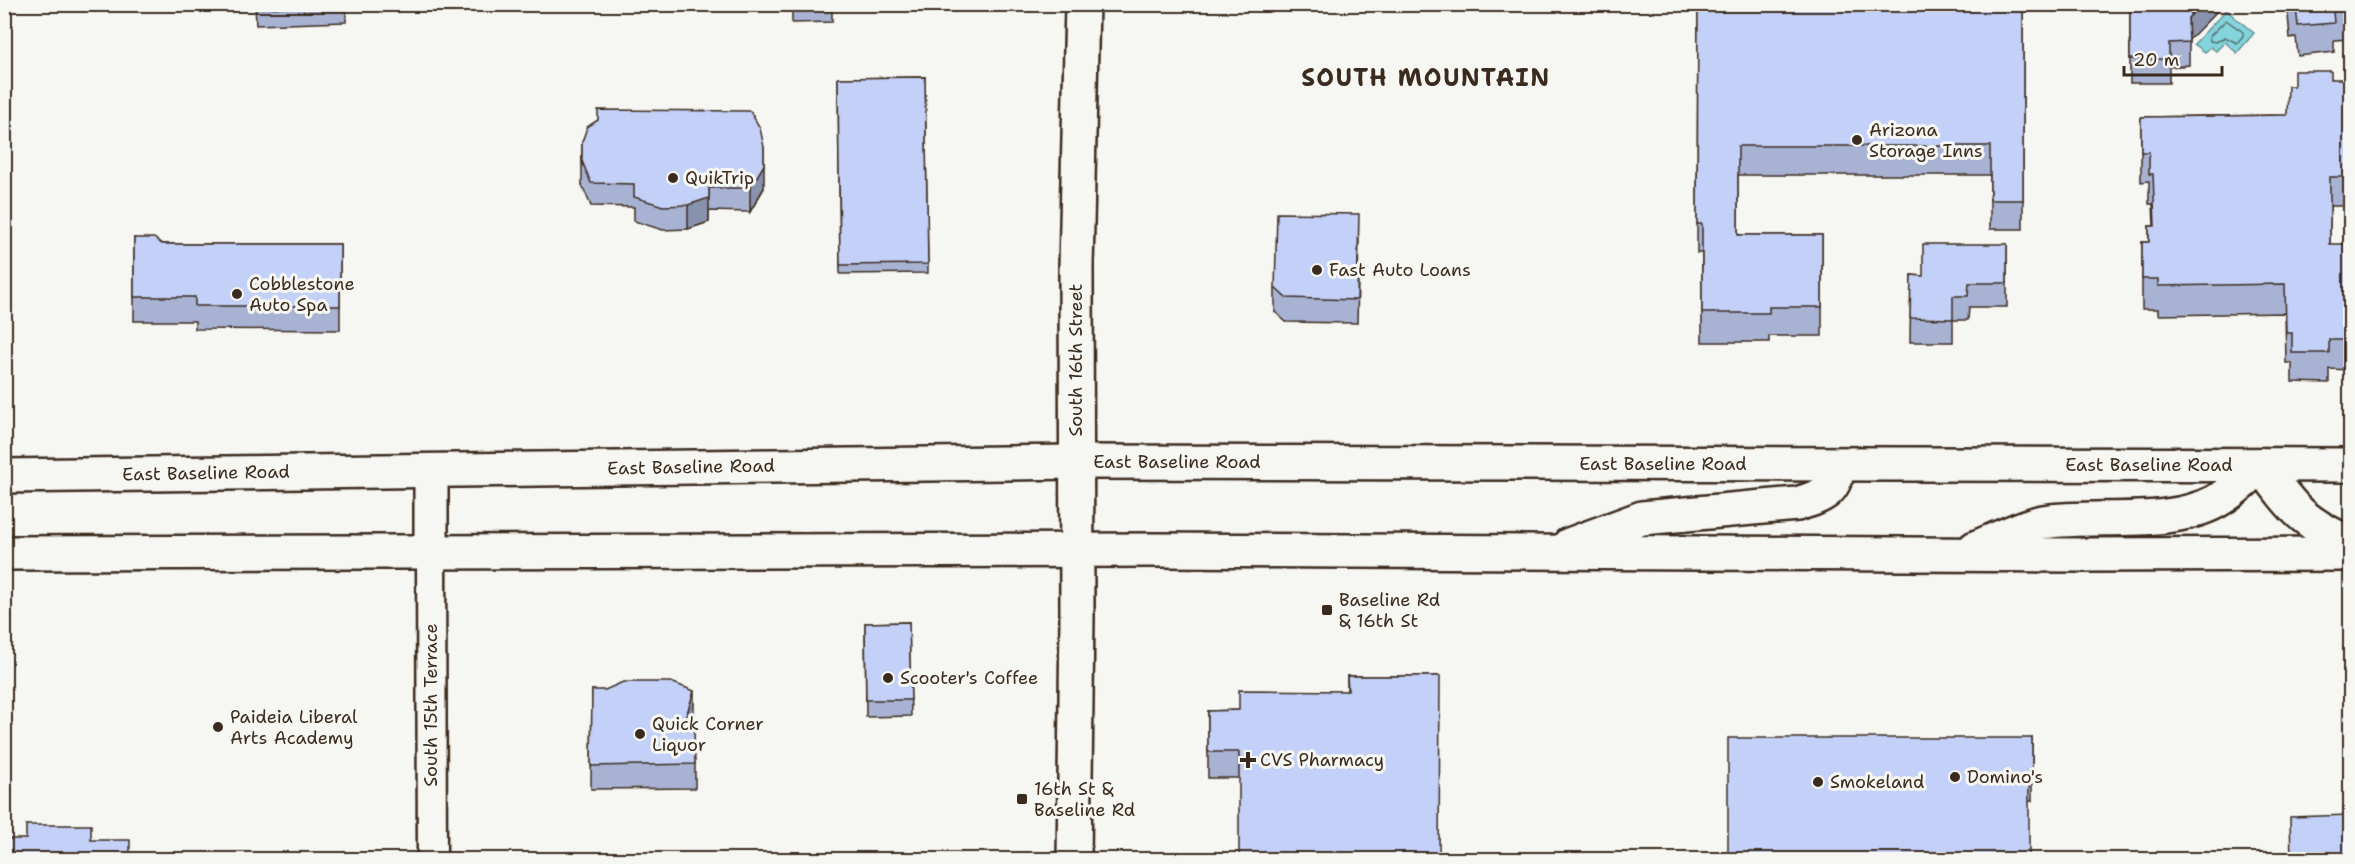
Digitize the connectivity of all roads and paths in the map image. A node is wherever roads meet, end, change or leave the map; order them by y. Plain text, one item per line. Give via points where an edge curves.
1 (1082, 4) edge
2 (1076, 462) junction
3 (1839, 465) junction
4 (2261, 465) junction
5 (2350, 465) edge
6 (431, 471) junction
7 (4, 476) edge
8 (2350, 543) edge
9 (431, 551) junction
10 (1076, 551) junction
11 (1550, 552) junction
12 (4, 553) edge
13 (1959, 554) junction
14 (2350, 554) edge
15 (432, 860) edge
16 (1074, 860) edge

1 - 2 main road, South 16th Street
2 - 3 main road, East Baseline Road
2 - 6 main road, East Baseline Road
2 - 10 main road, South 16th Street
3 - 4 main road, East Baseline Road
3 - 11 main road via 1836,481 1815,499 1797,504 1642,518
4 - 5 main road, East Baseline Road
4 - 8 main road via 2300,516 2322,532
4 - 13 main road via 2244,483 2200,508 2171,516 2041,522
6 - 7 main road, East Baseline Road
6 - 9 main road
9 - 10 main road
9 - 12 main road
9 - 15 street, South 15th Terrace
10 - 11 main road
10 - 16 main road, South 16th Street
11 - 13 main road
13 - 14 main road

